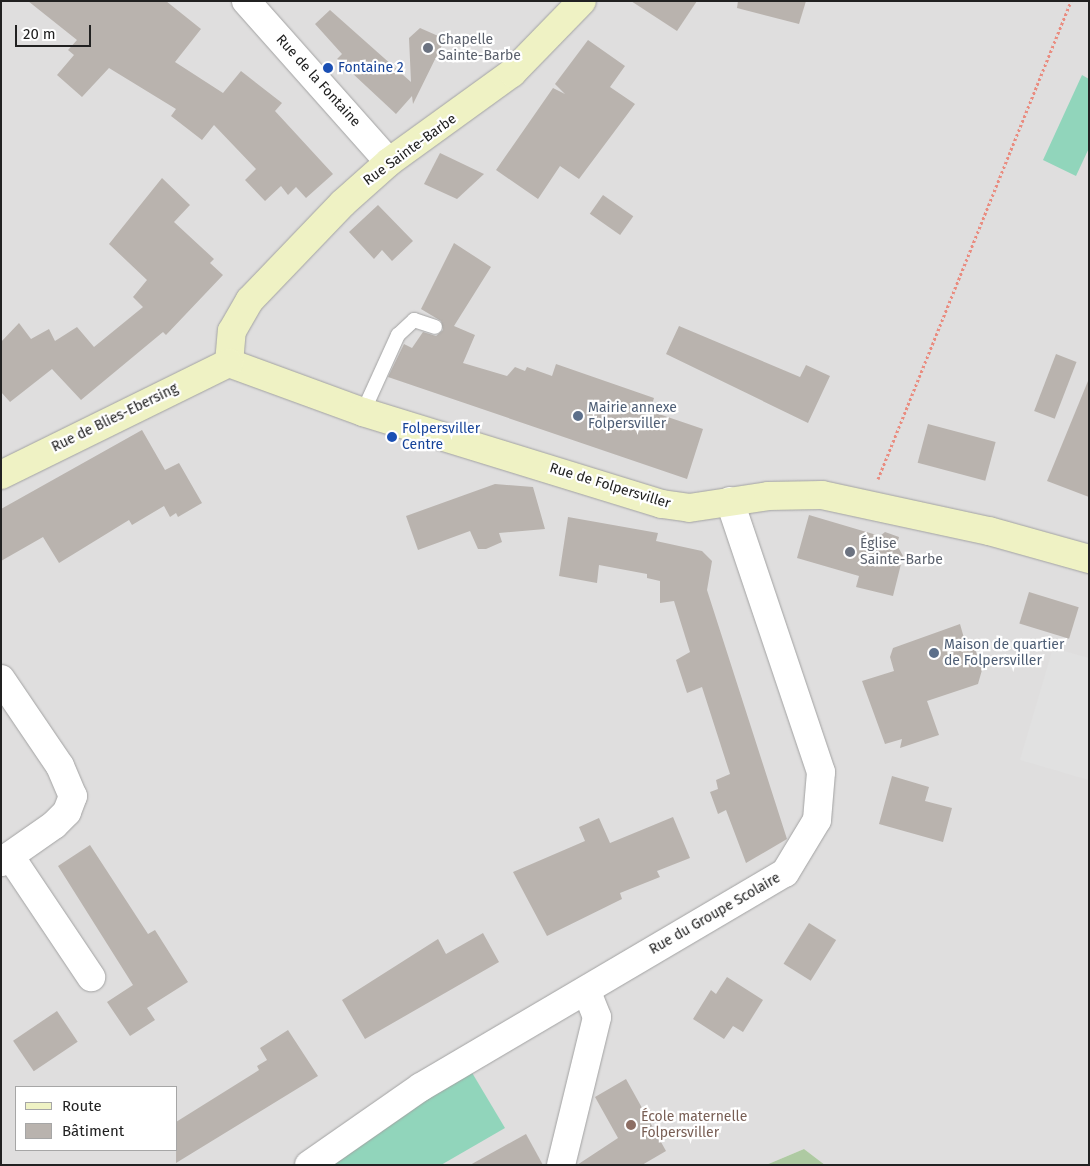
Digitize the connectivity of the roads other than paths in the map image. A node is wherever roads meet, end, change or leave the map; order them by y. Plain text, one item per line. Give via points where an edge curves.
1 (246, 1) edge
2 (582, 1) edge
3 (389, 162) junction
4 (435, 327) dead end
5 (230, 363) junction
6 (363, 412) junction
7 (1, 476) edge
8 (730, 501) junction
9 (1089, 559) edge
10 (1, 679) edge
11 (6, 859) edge
12 (91, 977) dead end
13 (586, 990) junction
14 (309, 1165) edge
15 (561, 1165) edge

1 - 3 street, Rue de la Fontaine
2 - 3 street, Rue Sainte-Barbe via 512,74
3 - 5 street, Rue Sainte-Barbe via 250,300 232,331
4 - 6 lane via 414,320 398,335
5 - 6 street, Rue de Folpersviller
5 - 7 street, Rue de Blies-Ebersing
6 - 8 street, Rue de Folpersviller via 662,504 689,508
8 - 9 street, Rue de Folpersviller via 792,494 868,503
8 - 13 street, Rue du Groupe Scolaire via 821,772 817,820 785,873
10 - 11 street via 60,766 73,796 67,812 54,825
11 - 12 street
13 - 14 street, Rue du Groupe Scolaire via 420,1087
13 - 15 street via 597,1017

